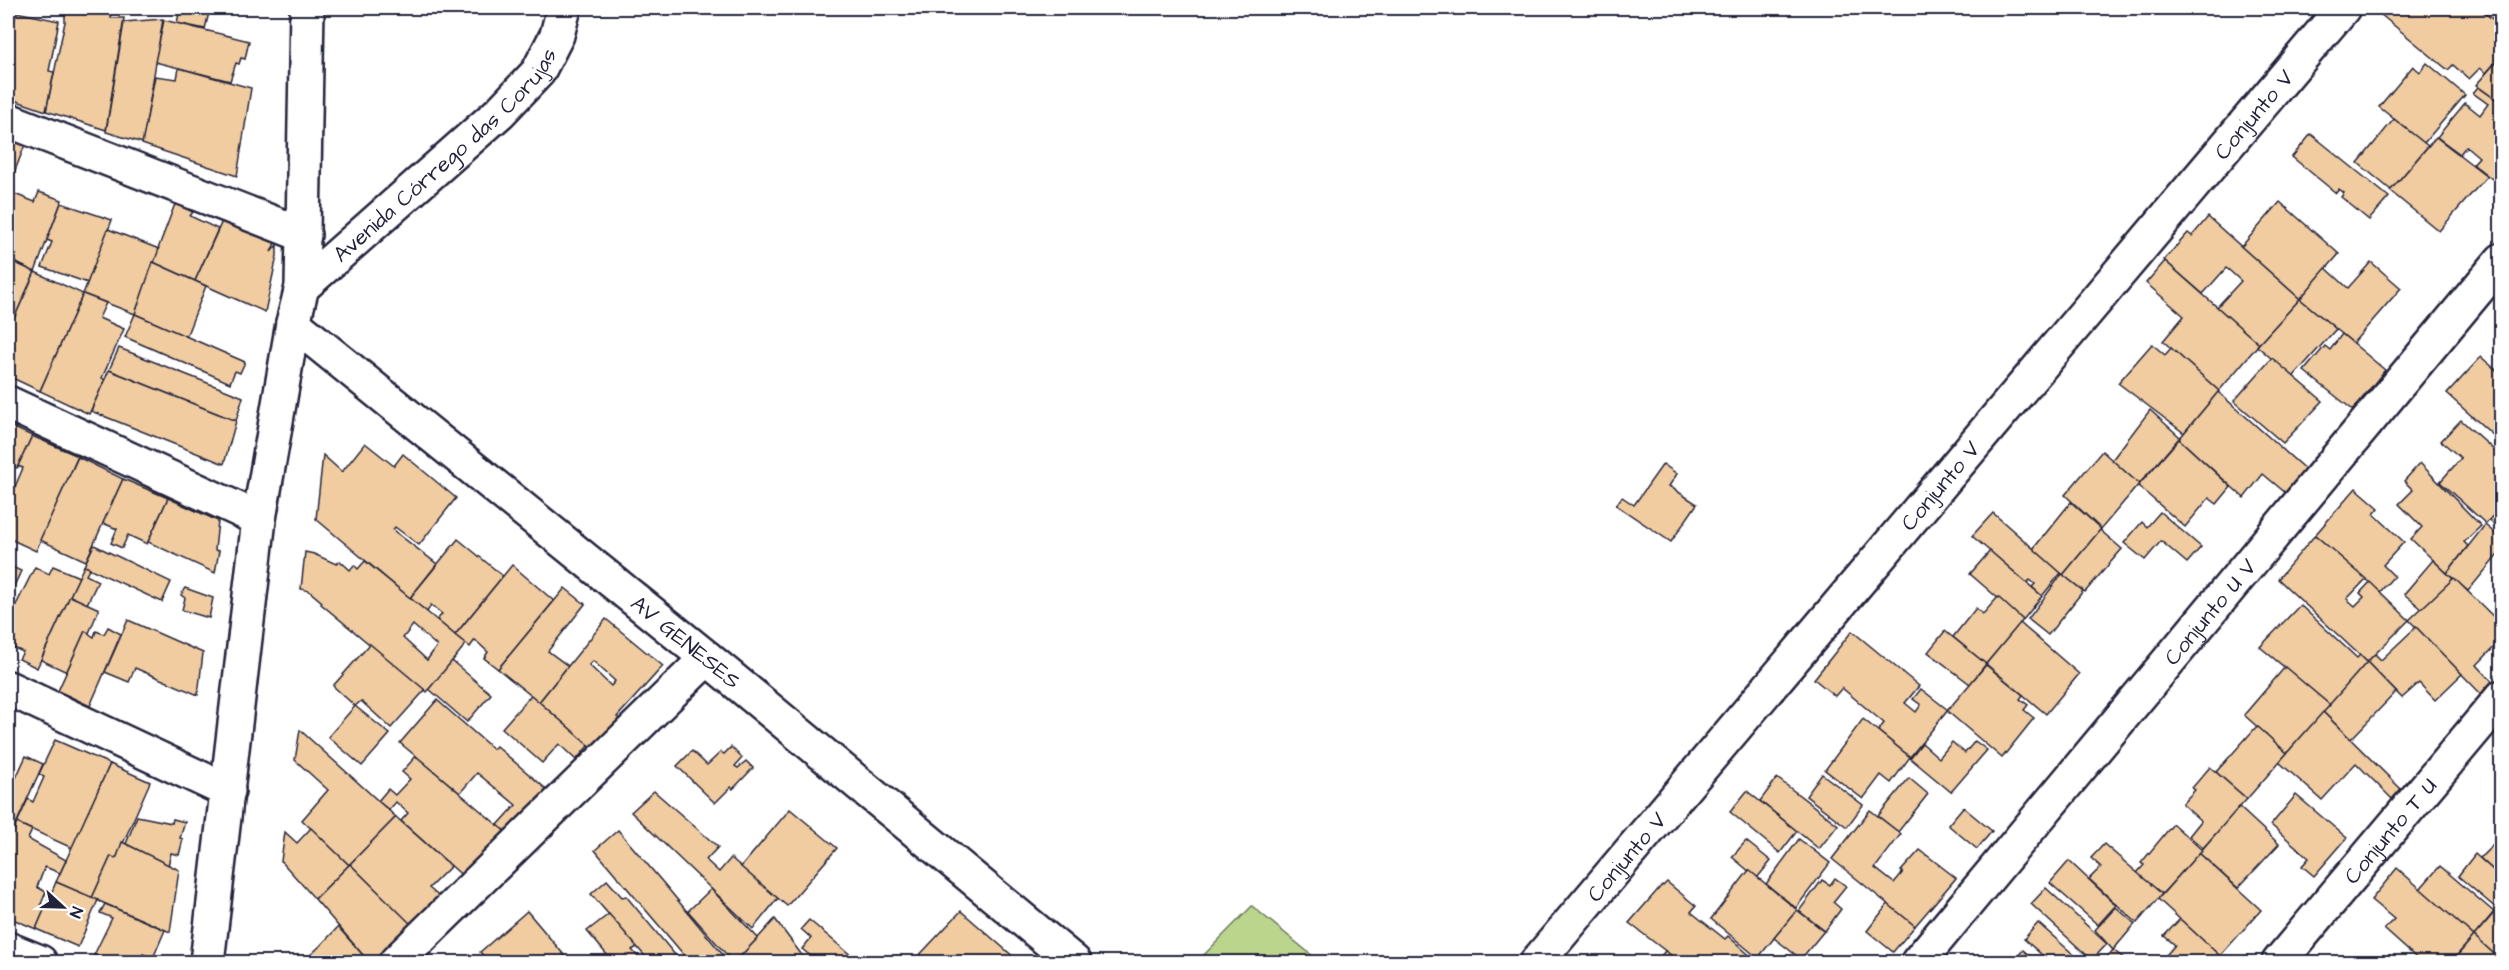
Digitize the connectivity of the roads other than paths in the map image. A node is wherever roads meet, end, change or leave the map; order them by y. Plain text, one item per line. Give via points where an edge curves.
1 (307, 8) edge
2 (564, 8) edge
3 (2343, 8) edge
4 (8, 120) edge
5 (304, 235) junction
6 (2502, 260) edge
7 (302, 287) junction
8 (293, 323) junction
9 (8, 403) edge
10 (260, 519) junction
11 (707, 658) junction
12 (8, 688) edge
13 (2502, 697) edge
14 (228, 791) junction
15 (8, 949) edge
16 (1060, 959) edge
17 (40, 963) edge
18 (207, 963) edge
19 (396, 963) edge
20 (1537, 963) edge
21 (1918, 963) edge
22 (2279, 963) edge

1 - 5 street
2 - 7 street, Avenida Córrego das Corujas via 538,72 500,112
3 - 20 street, Conjunto V
4 - 5 street
5 - 7 street
6 - 21 street, Conjunto U V
7 - 8 street
8 - 10 street
8 - 11 street, AV GENESES
9 - 10 street
10 - 14 street
11 - 16 street, AV GENESES
11 - 19 street
12 - 14 street
13 - 22 street, Conjunto T U
14 - 18 street
15 - 17 street

